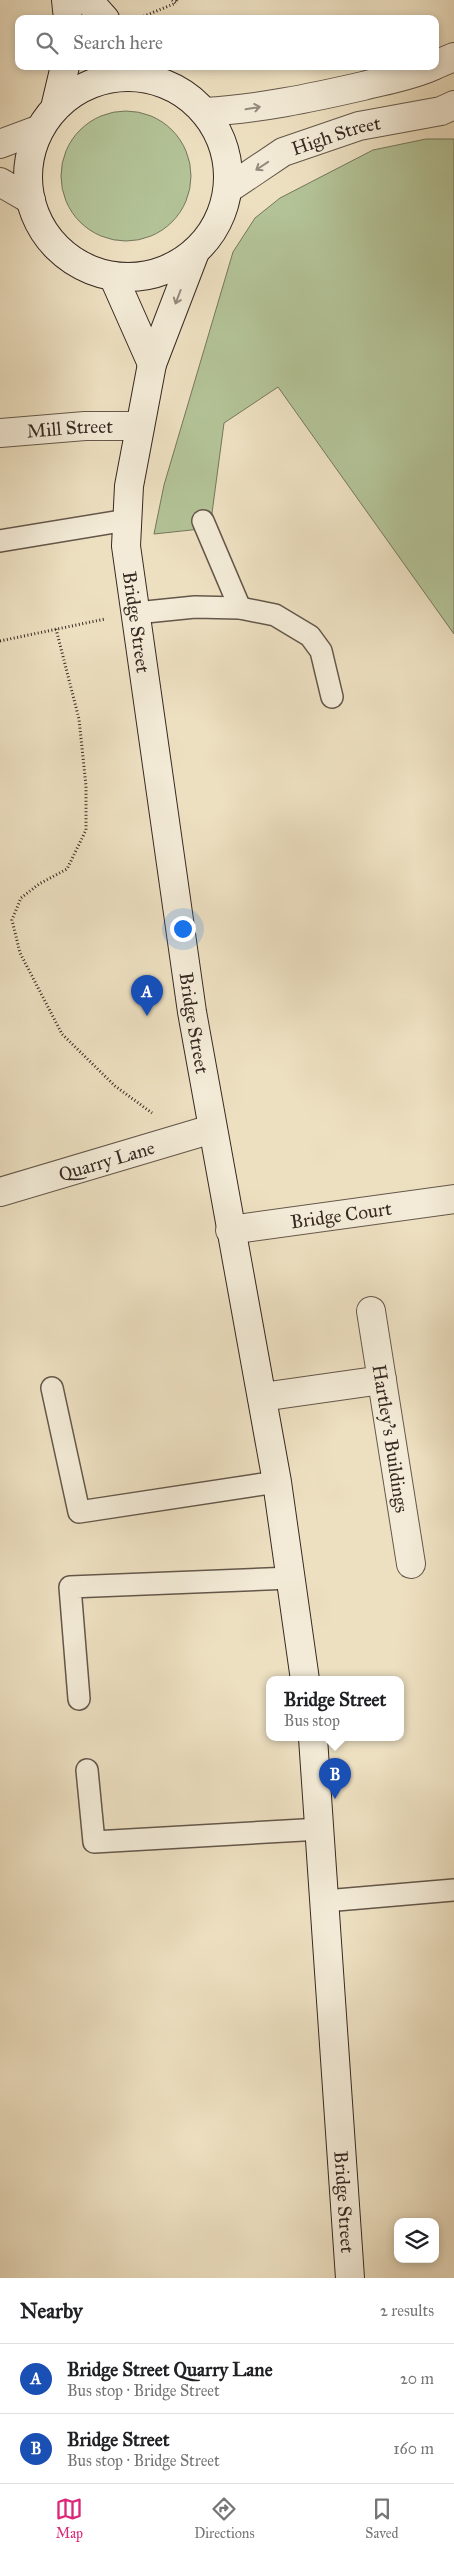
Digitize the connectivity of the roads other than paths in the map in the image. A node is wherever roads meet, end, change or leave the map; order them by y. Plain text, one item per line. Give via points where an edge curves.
1 (66, 0) edge
2 (88, 0) edge
3 (68, 15) edge
4 (101, 15) edge
5 (454, 56) edge
6 (439, 63) edge
7 (454, 65) edge
8 (439, 67) edge
9 (64, 70) edge
10 (421, 70) edge
11 (139, 72) edge
12 (450, 110) edge
13 (204, 112) junction
14 (48, 119) junction
15 (0, 144) edge
16 (0, 182) edge
17 (228, 189) junction
18 (31, 200) junction
19 (195, 252) junction
20 (113, 276) junction
21 (152, 364) junction
22 (140, 426) junction
23 (0, 433) edge
24 (128, 520) junction
25 (203, 521) dead end
26 (0, 540) edge
27 (240, 608) junction
28 (136, 612) junction
29 (332, 697) dead end
30 (212, 1129) junction
31 (0, 1192) edge
32 (454, 1198) edge
33 (230, 1230) junction
34 (371, 1311) dead end
35 (382, 1380) junction
36 (52, 1388) dead end
37 (262, 1397) junction
38 (277, 1482) junction
39 (411, 1564) dead end
40 (291, 1578) junction
41 (305, 1676) edge
42 (79, 1699) dead end
43 (314, 1741) edge
44 (87, 1770) dead end
45 (321, 1829) junction
46 (454, 1890) edge
47 (325, 1901) junction
48 (350, 2278) edge

1 - 3 main road
2 - 4 main road
5 - 6 main road
7 - 8 main road
9 - 14 main road
13 -> 10 main road via 243,110 332,93
11 - 13 main road via 191,98
11 - 14 main road via 84,86 68,96
12 -> 17 main road, High Street via 359,126 283,152
13 - 17 main road via 222,139 228,164
14 - 15 main road
14 - 18 main road via 31,151 28,175
16 - 18 main road
17 - 19 main road via 219,220
18 - 20 main road via 38,221 66,255 88,268
19 - 20 main road via 163,271
19 -> 21 main road, Bridge Street
20 - 21 main road
21 - 22 main road, Bridge Street
22 - 23 main road, Mill Street via 85,426
22 - 24 main road, Bridge Street via 129,486
24 - 26 lane
24 - 28 main road, Bridge Street via 126,546
25 - 27 lane
27 - 28 lane via 195,607
27 - 29 lane via 275,615 310,636 321,651
28 - 30 main road, Bridge Street via 192,1012
30 - 31 main road, Quarry Lane
30 - 33 main road, Bridge Street
32 - 33 main road, Bridge Court
33 - 37 main road, Bridge Street
34 - 35 main road, Hartley's Buildings
35 - 37 main road
35 - 39 main road, Hartley's Buildings
36 - 38 lane via 79,1512
37 - 38 main road, Bridge Street
38 - 40 main road, Bridge Street
40 - 41 main road, Bridge Street
40 - 42 lane via 70,1587
43 - 45 main road, Bridge Street
44 - 45 lane via 94,1842
45 - 47 main road, Bridge Street
46 - 47 lane
47 - 48 main road, Bridge Street

